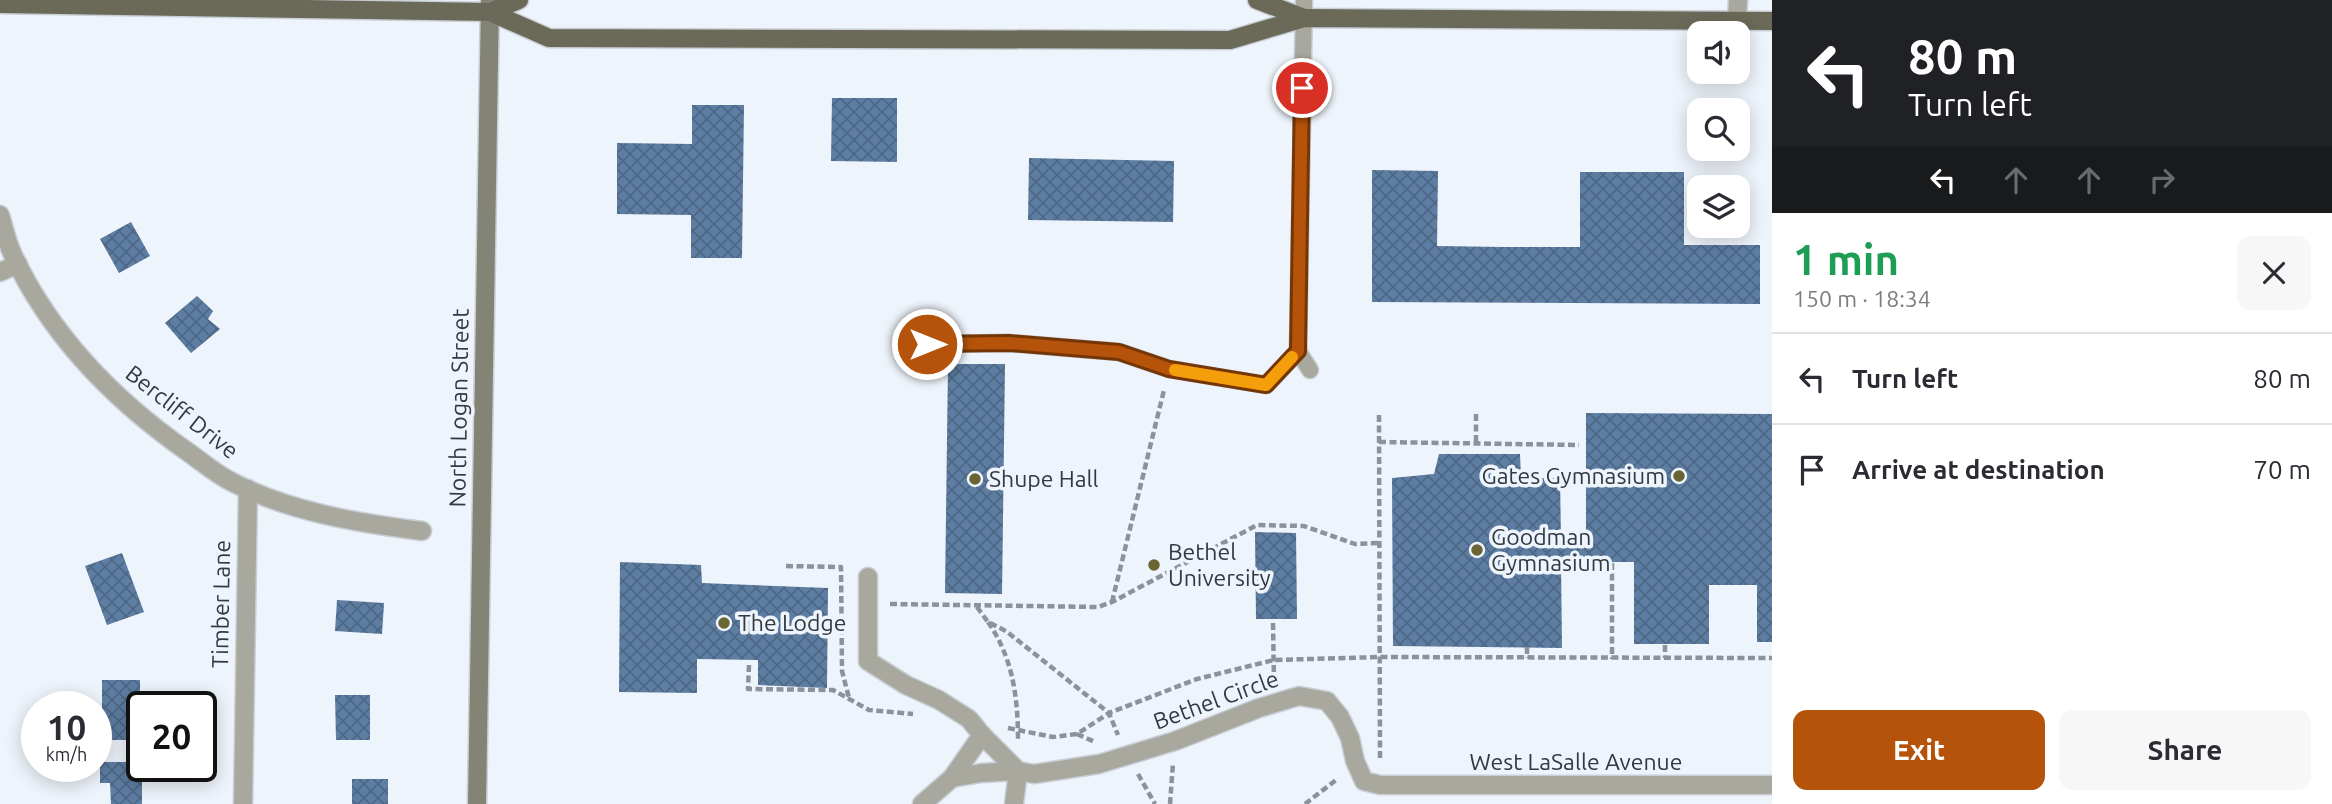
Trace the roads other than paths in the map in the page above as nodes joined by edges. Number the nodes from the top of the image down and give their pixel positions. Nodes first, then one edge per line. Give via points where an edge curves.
1 (519, 0) edge
2 (1257, 0) edge
3 (1738, 0) edge
4 (0, 4) edge
5 (490, 6) edge
6 (1304, 9) edge
7 (1737, 20) junction
8 (1772, 21) edge
9 (0, 215) edge
10 (18, 264) junction
11 (0, 272) edge
12 (927, 344) dead end
13 (1298, 351) junction
14 (1310, 370) dead end
15 (247, 489) junction
16 (422, 531) dead end
17 (868, 577) dead end
18 (982, 735) junction
19 (1018, 771) junction
20 (952, 778) junction
21 (1380, 785) joint
22 (1772, 785) edge
23 (243, 804) edge
24 (477, 804) edge
25 (922, 804) edge
26 (1014, 804) edge

1 - 5 main road
2 - 6 main road
3 - 7 street
4 - 5 main road
5 - 6 main road via 549,38 1230,40
5 - 24 street, North Logan Street
6 - 7 main road
6 - 13 lane
7 - 8 main road
9 - 10 street, Bercliff Drive
10 - 11 street
10 - 15 street, Bercliff Drive via 43,309 116,395 172,441
12 - 13 lane via 1009,343 1119,352 1169,369 1266,385
13 - 14 lane
15 - 16 street, Bercliff Drive via 288,505
15 - 23 street, Timber Lane
17 - 18 street via 868,660 969,719
18 - 19 street
18 - 20 street
19 - 20 street, Bethel Circle
19 - 21 street, Bethel Circle via 1034,774 1128,757 1299,696 1327,701 1350,738 1364,781
19 - 26 street
20 - 25 street
21 - 22 street, West LaSalle Avenue

